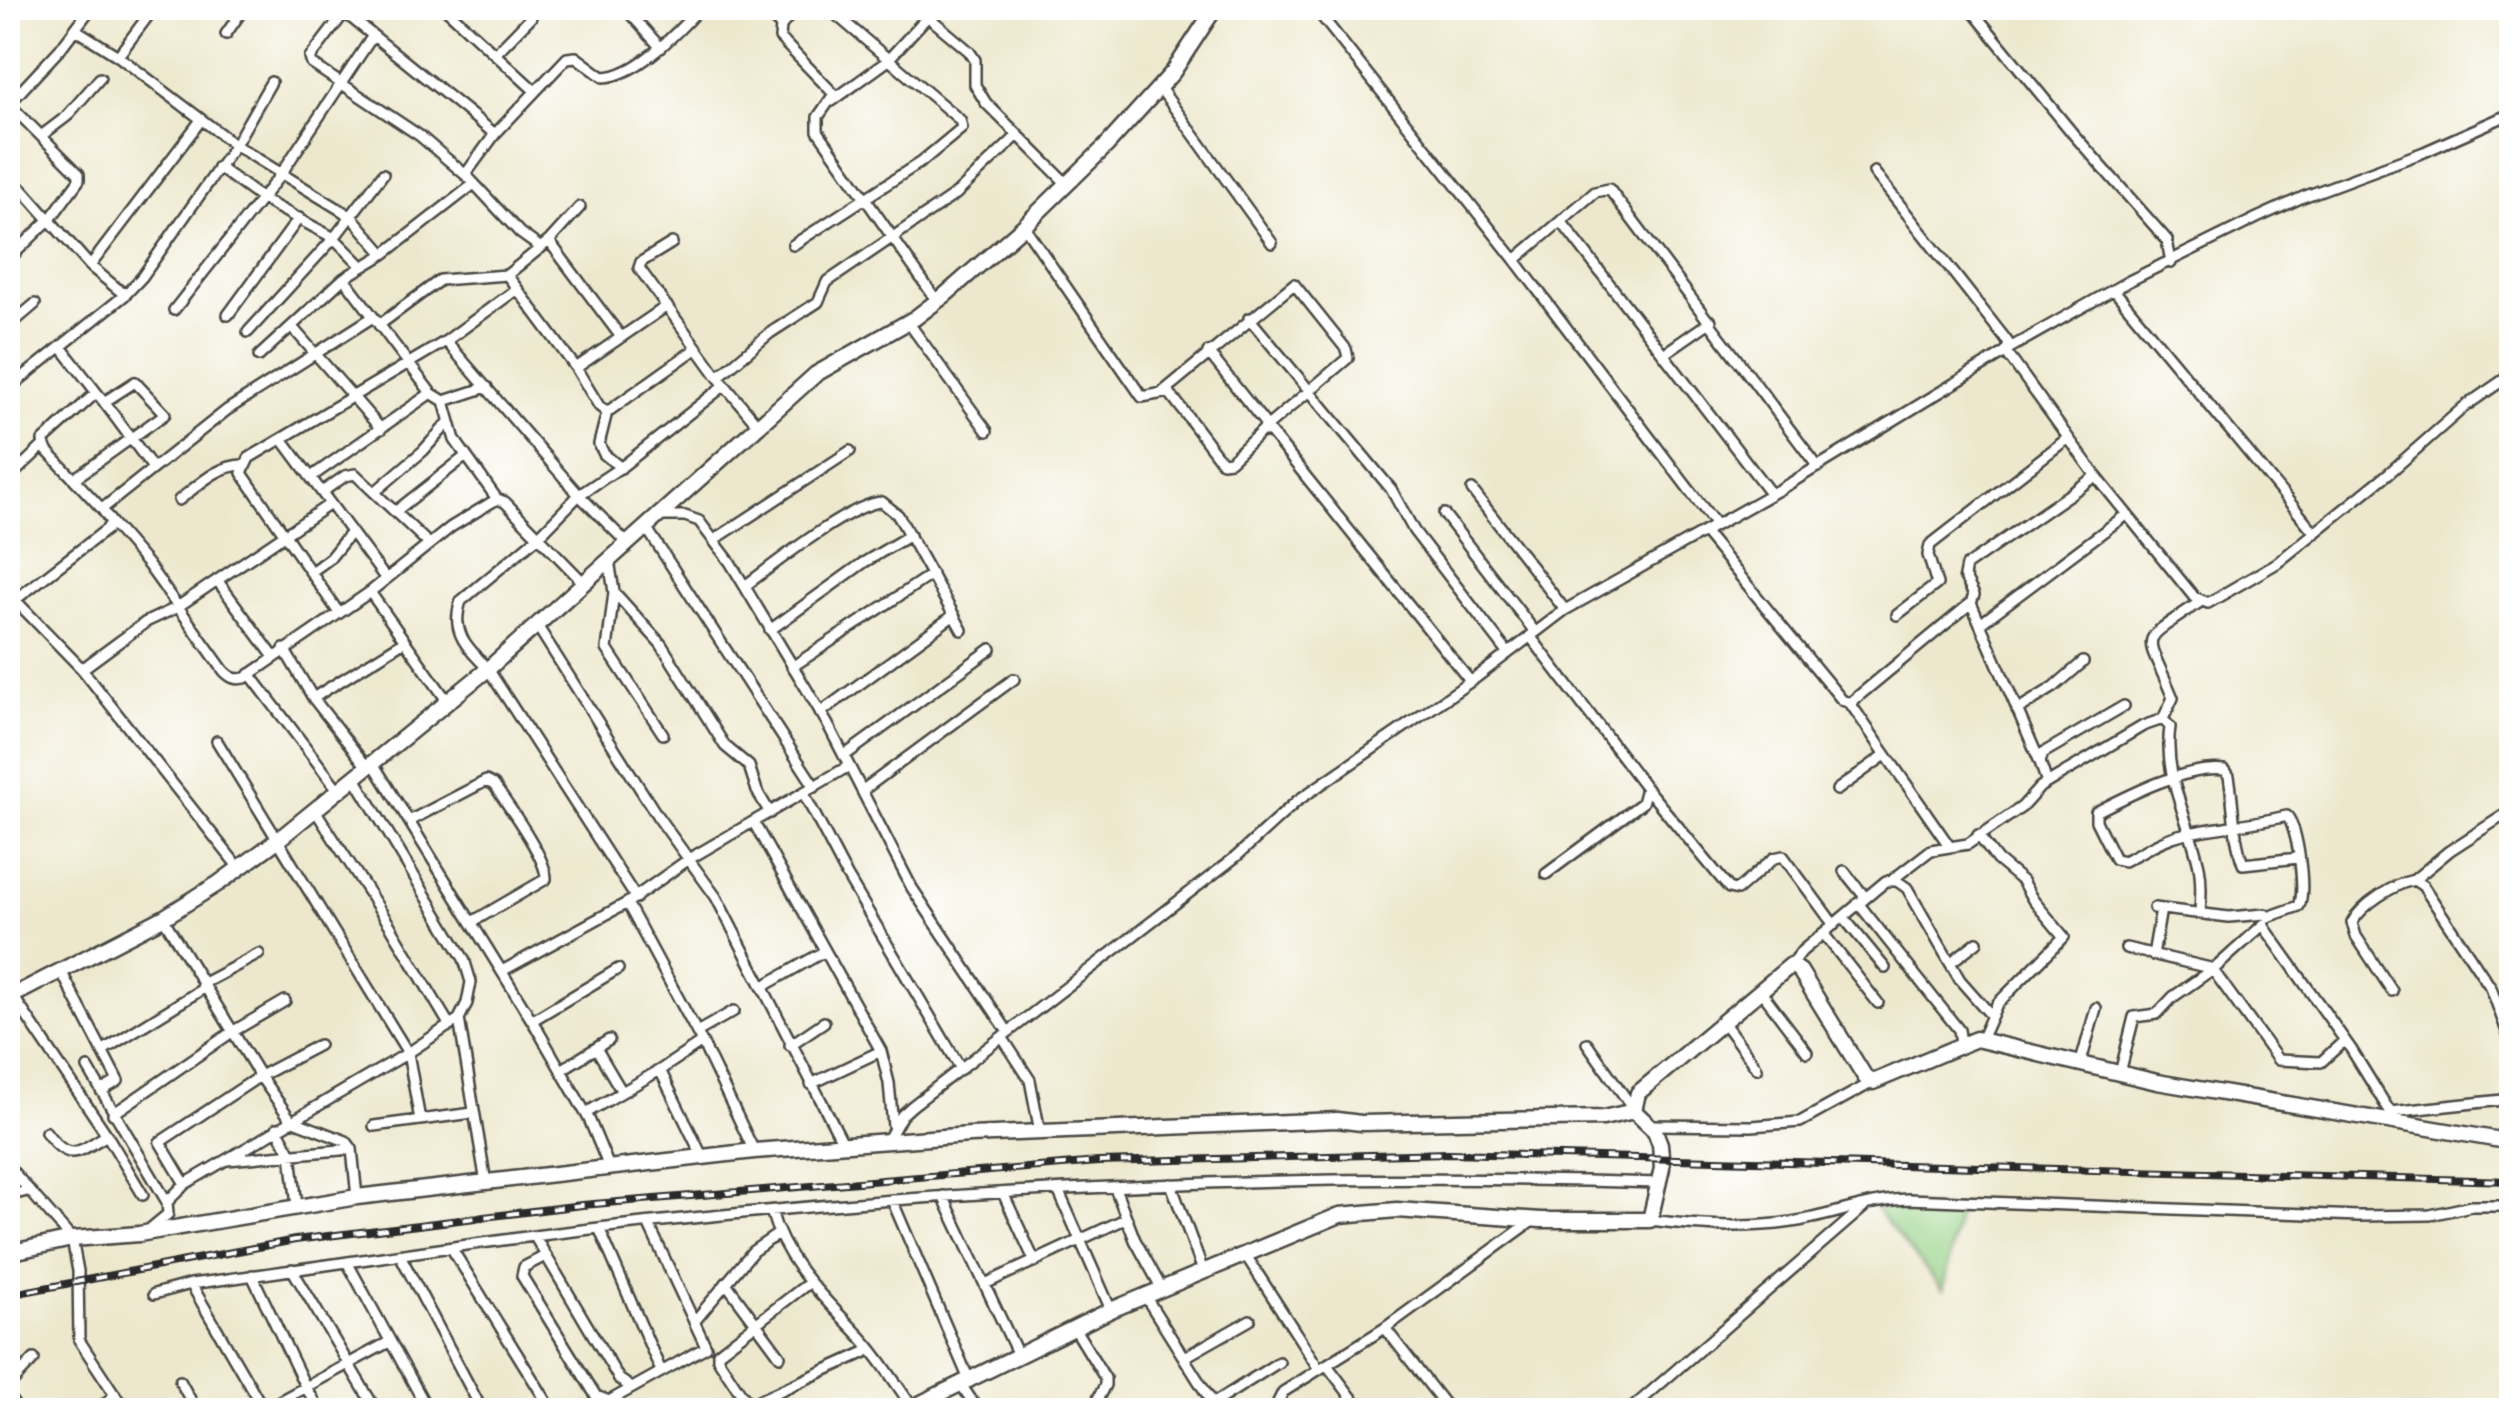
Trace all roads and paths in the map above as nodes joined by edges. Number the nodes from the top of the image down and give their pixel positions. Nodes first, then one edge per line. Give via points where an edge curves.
1 (18, 8) edge
2 (91, 8) edge
3 (154, 8) edge
4 (244, 8) edge
5 (444, 8) edge
6 (532, 8) edge
7 (625, 8) edge
8 (700, 8) edge
9 (762, 8) edge
10 (796, 8) edge
11 (828, 8) edge
12 (918, 8) edge
13 (1216, 8) edge
14 (1315, 8) edge
15 (1970, 8) edge
16 (342, 10) edge
17 (928, 16) junction
18 (8, 20) edge
19 (781, 26) junction
20 (75, 29) junction
21 (226, 34) dead end
22 (372, 37) junction
23 (661, 48) junction
24 (495, 54) junction
25 (118, 56) junction
26 (890, 58) junction
27 (100, 78) dead end
28 (271, 82) dead end
29 (340, 84) junction
30 (8, 86) edge
31 (1160, 88) junction
32 (534, 90) junction
33 (17, 95) junction
34 (830, 103) junction
35 (8, 104) edge
36 (2512, 113) edge
37 (201, 120) junction
38 (495, 134) junction
39 (41, 136) junction
40 (1017, 136) junction
41 (235, 145) junction
42 (218, 168) junction
43 (1874, 172) dead end
44 (281, 174) junction
45 (383, 174) dead end
46 (471, 181) junction
47 (8, 185) edge
48 (1068, 185) junction
49 (866, 199) junction
50 (262, 200) junction
51 (580, 207) dead end
52 (352, 216) junction
53 (50, 218) junction
54 (300, 218) junction
55 (1561, 221) junction
56 (1024, 226) junction
57 (334, 238) junction
58 (894, 238) junction
59 (672, 243) dead end
60 (546, 244) junction
61 (1272, 244) dead end
62 (794, 246) dead end
63 (384, 254) junction
64 (8, 260) edge
65 (1515, 260) junction
66 (2171, 263) junction
67 (361, 265) junction
68 (90, 266) junction
69 (507, 275) junction
70 (344, 278) junction
71 (517, 289) junction
72 (2114, 290) junction
73 (125, 294) junction
74 (938, 301) junction
75 (35, 304) dead end
76 (668, 306) junction
77 (174, 310) dead end
78 (228, 315) dead end
79 (1248, 318) junction
80 (376, 321) junction
81 (1711, 321) junction
82 (908, 322) junction
83 (8, 326) edge
84 (292, 327) junction
85 (248, 332) dead end
86 (621, 337) junction
87 (446, 341) junction
88 (61, 348) junction
89 (696, 348) junction
90 (2007, 350) junction
91 (1208, 352) junction
92 (1665, 353) junction
93 (259, 356) dead end
94 (314, 356) junction
95 (410, 364) junction
96 (576, 368) junction
97 (2512, 374) edge
98 (722, 381) junction
99 (488, 387) junction
100 (8, 390) edge
101 (1311, 390) junction
102 (1164, 391) junction
103 (96, 393) junction
104 (431, 393) junction
105 (352, 395) junction
106 (444, 401) junction
107 (104, 402) junction
108 (607, 412) junction
109 (449, 422) junction
110 (758, 425) junction
111 (380, 428) junction
112 (1265, 428) junction
113 (986, 431) dead end
114 (2068, 438) junction
115 (132, 440) junction
116 (283, 440) junction
117 (43, 446) junction
118 (850, 451) dead end
119 (466, 456) junction
120 (244, 465) junction
121 (1818, 467) junction
122 (153, 468) junction
123 (621, 468) junction
124 (2096, 476) junction
125 (311, 477) junction
126 (8, 479) edge
127 (74, 479) junction
128 (1472, 490) dead end
129 (322, 492) junction
130 (376, 492) junction
131 (1771, 494) junction
132 (580, 495) junction
133 (180, 500) dead end
134 (497, 500) junction
135 (330, 504) junction
136 (102, 509) junction
137 (396, 511) junction
138 (1444, 514) dead end
139 (2127, 514) junction
140 (660, 516) junction
141 (111, 522) junction
142 (1716, 524) junction
143 (646, 528) junction
144 (351, 532) junction
145 (1704, 532) junction
146 (2315, 533) junction
147 (286, 534) junction
148 (910, 535) junction
149 (539, 536) junction
150 (714, 540) junction
151 (428, 543) junction
152 (628, 544) junction
153 (610, 560) junction
154 (311, 572) junction
155 (932, 574) junction
156 (386, 579) junction
157 (217, 580) junction
158 (583, 582) junction
159 (745, 586) junction
160 (8, 590) edge
161 (370, 592) junction
162 (614, 592) junction
163 (15, 600) junction
164 (1971, 602) junction
165 (2200, 602) junction
166 (176, 608) junction
167 (1565, 610) junction
168 (339, 613) junction
169 (954, 615) junction
170 (1898, 615) dead end
171 (536, 624) junction
172 (1980, 624) junction
173 (770, 630) junction
174 (962, 630) dead end
175 (1533, 634) junction
176 (403, 642) junction
177 (284, 649) junction
178 (991, 649) dead end
179 (1508, 653) junction
180 (274, 657) junction
181 (2083, 662) dead end
182 (792, 667) junction
183 (82, 669) junction
184 (488, 670) junction
185 (250, 674) junction
186 (1014, 679) dead end
187 (1470, 681) junction
188 (314, 698) junction
189 (448, 702) junction
190 (1850, 703) junction
191 (2124, 706) dead end
192 (2017, 710) junction
193 (820, 712) junction
194 (2163, 719) junction
195 (664, 734) dead end
196 (217, 742) dead end
197 (1884, 755) junction
198 (847, 761) junction
199 (2040, 762) junction
200 (370, 765) junction
201 (354, 778) junction
202 (2172, 778) junction
203 (2047, 783) junction
204 (815, 787) junction
205 (1646, 788) junction
206 (863, 790) junction
207 (1837, 790) dead end
208 (338, 791) junction
209 (804, 794) junction
210 (314, 810) junction
211 (2512, 810) edge
212 (770, 813) junction
213 (410, 821) junction
214 (754, 823) junction
215 (2236, 828) junction
216 (2188, 834) junction
217 (1978, 835) junction
218 (279, 840) junction
219 (1950, 847) junction
220 (2298, 858) junction
221 (689, 859) junction
222 (239, 868) junction
223 (1844, 871) dead end
224 (1546, 874) dead end
225 (1892, 880) junction
226 (2414, 880) junction
227 (1862, 900) junction
228 (631, 901) junction
229 (2200, 913) junction
230 (1843, 917) junction
231 (162, 918) junction
232 (2266, 921) junction
233 (472, 922) junction
234 (1834, 925) junction
235 (1824, 933) junction
236 (1978, 942) dead end
237 (2126, 948) dead end
238 (825, 950) junction
239 (259, 954) dead end
240 (2153, 955) junction
241 (1950, 963) junction
242 (1791, 966) junction
243 (1885, 968) dead end
244 (618, 969) dead end
245 (2213, 970) junction
246 (502, 971) junction
247 (61, 972) junction
248 (203, 986) junction
249 (762, 987) junction
250 (1760, 990) junction
251 (2392, 991) dead end
252 (10, 997) edge
253 (284, 1001) dead end
254 (1878, 1003) dead end
255 (2096, 1008) dead end
256 (734, 1011) dead end
257 (1990, 1014) junction
258 (460, 1019) junction
259 (532, 1020) junction
260 (824, 1022) dead end
261 (1723, 1022) junction
262 (450, 1026) junction
263 (2509, 1028) edge
264 (232, 1032) junction
265 (1005, 1035) junction
266 (700, 1037) junction
267 (609, 1040) dead end
268 (1981, 1040) junction
269 (2344, 1040) junction
270 (1587, 1042) dead end
271 (1962, 1042) junction
272 (319, 1045) dead end
273 (790, 1045) junction
274 (2512, 1045) edge
275 (596, 1048) junction
276 (102, 1051) junction
277 (881, 1051) junction
278 (1807, 1052) dead end
279 (408, 1053) junction
280 (2081, 1062) junction
281 (88, 1068) dead end
282 (1757, 1068) dead end
283 (561, 1070) junction
284 (660, 1070) junction
285 (961, 1070) junction
286 (2120, 1073) junction
287 (260, 1076) junction
288 (1873, 1082) junction
289 (811, 1084) junction
290 (102, 1091) junction
291 (622, 1092) junction
292 (2512, 1100) edge
293 (1634, 1111) junction
294 (473, 1112) junction
295 (586, 1112) junction
296 (113, 1114) junction
297 (2394, 1116) junction
298 (291, 1120) junction
299 (420, 1120) junction
300 (1650, 1125) junction
301 (374, 1126) dead end
302 (278, 1128) junction
303 (46, 1132) dead end
304 (1040, 1132) junction
305 (890, 1134) junction
306 (107, 1135) junction
307 (2512, 1142) edge
308 (844, 1144) junction
309 (352, 1149) junction
310 (754, 1151) junction
311 (291, 1154) junction
312 (703, 1158) junction
313 (224, 1161) junction
314 (8, 1166) edge
315 (608, 1167) junction
316 (486, 1183) junction
317 (1659, 1183) junction
318 (185, 1184) junction
319 (1170, 1184) junction
320 (1115, 1188) junction
321 (27, 1191) junction
322 (1058, 1192) junction
323 (1002, 1193) junction
324 (143, 1195) dead end
325 (8, 1196) edge
326 (944, 1196) junction
327 (358, 1197) junction
328 (892, 1200) junction
329 (167, 1202) junction
330 (1870, 1202) junction
331 (297, 1206) junction
332 (2512, 1206) edge
333 (772, 1211) junction
334 (1126, 1218) junction
335 (1535, 1220) junction
336 (1650, 1220) junction
337 (648, 1222) junction
338 (599, 1228) junction
339 (140, 1234) junction
340 (778, 1234) junction
341 (535, 1237) junction
342 (72, 1239) junction
343 (1080, 1242) junction
344 (452, 1249) junction
345 (8, 1252) edge
346 (1245, 1254) junction
347 (400, 1255) junction
348 (545, 1256) junction
349 (347, 1262) junction
350 (1035, 1262) junction
351 (292, 1269) junction
352 (1203, 1271) junction
353 (252, 1276) junction
354 (726, 1282) junction
355 (810, 1282) junction
356 (191, 1284) junction
357 (985, 1284) junction
358 (1162, 1289) junction
359 (154, 1294) dead end
360 (1146, 1296) junction
361 (1111, 1310) junction
362 (1250, 1320) dead end
363 (694, 1322) junction
364 (756, 1322) junction
365 (1385, 1328) junction
366 (1075, 1330) junction
367 (389, 1342) junction
368 (870, 1350) junction
369 (780, 1356) dead end
370 (1185, 1357) junction
371 (1019, 1358) junction
372 (34, 1360) dead end
373 (1279, 1362) dead end
374 (349, 1363) junction
375 (1323, 1367) junction
376 (661, 1371) junction
377 (180, 1381) dead end
378 (966, 1384) junction
379 (305, 1386) junction
380 (630, 1386) junction
381 (8, 1391) edge
382 (115, 1394) junction
383 (1214, 1404) junction
384 (910, 1409) edge
385 (17, 1410) edge
386 (100, 1410) edge
387 (125, 1410) edge
388 (196, 1410) edge
389 (264, 1410) edge
390 (320, 1410) edge
391 (376, 1410) edge
392 (428, 1410) edge
393 (482, 1410) edge
394 (540, 1410) edge
395 (978, 1410) edge
396 (1092, 1410) edge
397 (1203, 1410) edge
398 (1282, 1410) edge
399 (1361, 1410) edge
400 (1448, 1410) edge
401 (1630, 1410) edge

1 - 18 street
2 - 20 street
3 - 25 street
4 - 21 street
5 - 24 street
6 - 24 street
7 - 23 street
8 - 23 street
9 - 19 street
10 - 19 street
11 - 26 street
12 - 17 street
13 - 31 street
14 - 65 street
15 - 66 street via 2167,240
16 - 22 street
16 - 29 street via 310,58
17 - 26 street
17 - 40 street via 972,55 974,85
19 - 34 street via 783,43 832,92
20 - 25 street
20 - 33 street
22 - 29 street
22 - 38 street
23 - 32 street via 610,77 596,75 572,56
24 - 32 street
25 - 37 street
26 - 34 street
26 - 49 street via 962,128
27 - 39 street
28 - 41 street
29 - 44 street
29 - 46 street via 420,136
30 - 33 street
31 - 48 street
31 - 61 street
32 - 38 street
33 - 35 street
34 - 49 street via 818,117 818,131
35 - 39 street
36 - 66 street via 2303,197
37 - 41 street
37 - 68 street
38 - 46 street via 468,171
39 - 53 street via 79,174 76,188
40 - 48 street
40 - 58 street via 965,186
41 - 42 street
41 - 44 street
42 - 50 street
42 - 73 street
43 - 90 street via 2004,337
44 - 50 street
44 - 52 street
45 - 52 street
46 - 60 street via 520,232
46 - 63 street
47 - 53 street via 17,185
48 - 56 street
49 - 58 street
49 - 62 street
50 - 54 street
50 - 77 street
51 - 60 street
52 - 57 street
52 - 63 street
53 - 64 street
53 - 68 street
54 - 57 street
54 - 78 street
55 - 65 street
55 - 81 street via 1595,192 1609,189
55 - 92 street
56 - 74 street
56 - 102 street via 1142,397
57 - 67 street
57 - 85 street
58 - 74 street
58 - 98 street via 827,282 818,302 789,318
59 - 76 street via 639,264
60 - 69 street
60 - 86 street
63 - 67 street
65 - 142 street
66 - 72 street
67 - 70 street
68 - 73 street
69 - 71 street
69 - 80 street via 440,280
70 - 80 street
70 - 84 street
71 - 87 street
71 - 96 street
72 - 90 street
72 - 146 street
73 - 88 street
74 - 82 street
75 - 83 street
76 - 86 street
76 - 89 street
79 - 91 street
79 - 101 street
79 - 101 street via 1298,286 1348,353
80 - 94 street
80 - 95 street
81 - 92 street
81 - 121 street
82 - 110 street via 836,361
82 - 113 street
84 - 93 street
84 - 94 street
86 - 96 street
87 - 95 street
87 - 99 street
88 - 100 street
88 - 103 street
89 - 98 street
89 - 108 street
90 - 114 street
90 - 121 street
91 - 102 street
91 - 112 street
92 - 131 street
94 - 105 street
94 - 122 street via 227,410
95 - 104 street
95 - 105 street
96 - 108 street
97 - 146 street
98 - 110 street
98 - 123 street
99 - 106 street
99 - 132 street
101 - 112 street
101 - 179 street
102 - 112 street via 1222,462
103 - 107 street
103 - 117 street
104 - 106 street
104 - 111 street
105 - 111 street
105 - 116 street
106 - 109 street
107 - 115 street
107 - 115 street via 135,382 165,414
108 - 123 street via 599,444
109 - 119 street
109 - 130 street
110 - 140 street
111 - 125 street
112 - 187 street
114 - 124 street
114 - 170 street via 1930,545 1937,584
115 - 122 street
115 - 127 street
116 - 120 street
116 - 125 street
117 - 126 street
117 - 127 street
118 - 150 street
119 - 134 street
119 - 137 street
120 - 133 street via 215,472
120 - 147 street via 242,472
121 - 131 street
122 - 136 street
123 - 132 street
124 - 139 street
124 - 164 street via 1966,566
125 - 129 street
127 - 136 street
128 - 167 street
129 - 130 street via 355,474
129 - 135 street
130 - 137 street
131 - 142 street
132 - 149 street
132 - 152 street
134 - 149 street
134 - 151 street
135 - 144 street
135 - 147 street
136 - 141 street
137 - 151 street
138 - 175 street
139 - 165 street
139 - 172 street
140 - 143 street
140 - 150 street via 692,518
141 - 163 street
141 - 166 street
142 - 145 street
143 - 152 street
143 - 204 street
144 - 154 street
144 - 156 street
145 - 167 street
145 - 190 street
146 - 165 street via 2261,574
147 - 154 street
147 - 157 street
148 - 155 street
148 - 159 street via 888,504 867,504
148 - 173 street
149 - 158 street
149 - 184 street via 461,601 457,632
150 - 159 street
151 - 156 street
152 - 153 street
153 - 158 street
153 - 162 street
154 - 168 street
155 - 169 street
155 - 182 street
156 - 161 street
157 - 166 street
157 - 180 street
158 - 171 street
159 - 173 street
160 - 163 street
161 - 168 street
161 - 176 street
162 - 195 street via 607,649
162 - 212 street via 652,632 720,738 750,766
163 - 183 street
164 - 172 street
164 - 190 street
165 - 194 street via 2150,640 2173,698
166 - 183 street
166 - 185 street via 230,678
167 - 175 street
168 - 177 street
169 - 174 street
169 - 193 street
171 - 184 street
171 - 221 street
172 - 192 street
173 - 182 street
175 - 179 street
175 - 205 street
176 - 188 street
176 - 189 street
177 - 180 street
177 - 188 street
178 - 198 street
179 - 187 street
180 - 185 street
181 - 192 street
182 - 193 street
183 - 222 street
184 - 189 street
184 - 228 street
185 - 208 street
186 - 206 street
187 - 265 street via 1296,801 1238,856
188 - 200 street
189 - 200 street
190 - 197 street
191 - 199 street
192 - 199 street
193 - 198 street
194 - 202 street via 2170,727
194 - 203 street
196 - 218 street
197 - 207 street
197 - 219 street
198 - 204 street
198 - 206 street
199 - 203 street
200 - 201 street
200 - 213 street
201 - 208 street
201 - 258 street via 464,958 471,982
202 - 215 street via 2225,770
202 - 216 street
202 - 216 street via 2099,810 2095,818 2121,862
203 - 217 street
204 - 209 street
205 - 224 street via 1642,803
205 - 234 street via 1729,888 1741,888 1783,856
206 - 265 street via 912,888
208 - 210 street
209 - 212 street
209 - 285 street
210 - 218 street
210 - 262 street
211 - 226 street
212 - 214 street
213 - 233 street
213 - 233 street via 486,781 536,852 546,878
214 - 221 street
214 - 238 street
215 - 216 street
215 - 220 street via 2243,864
215 - 220 street via 2289,817
216 - 229 street via 2198,866
217 - 219 street
217 - 257 street via 2064,937
218 - 222 street
218 - 279 street
219 - 225 street via 1931,850
220 - 232 street via 2302,902
221 - 228 street
221 - 249 street
222 - 231 street
223 - 227 street
225 - 227 street
225 - 241 street via 1907,888
226 - 251 street via 2359,912 2352,923
226 - 263 street via 2491,988
227 - 230 street
227 - 271 street
228 - 246 street
228 - 266 street
229 - 232 street via 2265,914
229 - 240 street via 2158,908
230 - 234 street
230 - 243 street
231 - 247 street
231 - 248 street
232 - 245 street
232 - 269 street
233 - 246 street
234 - 235 street
235 - 242 street
235 - 254 street
236 - 241 street
237 - 240 street
238 - 249 street
238 - 277 street
239 - 248 street
240 - 245 street
241 - 257 street
242 - 250 street
242 - 288 street
244 - 259 street
245 - 269 street via 2278,1060 2321,1062
245 - 286 street via 2157,1014 2134,1017
246 - 259 street
247 - 252 street
247 - 276 street
248 - 264 street
248 - 276 street
249 - 273 street
250 - 261 street
250 - 278 street
252 - 306 street
253 - 264 street
255 - 280 street
256 - 266 street
257 - 268 street
258 - 262 street
258 - 294 street
259 - 283 street
260 - 273 street
261 - 282 street
261 - 293 street via 1642,1087
262 - 279 street
263 - 274 street
264 - 287 street
264 - 296 street
265 - 285 street
265 - 304 street via 1030,1080
266 - 284 street
266 - 310 street
267 - 275 street
268 - 271 street
268 - 280 street
269 - 297 street
270 - 293 street
271 - 288 street
272 - 287 street
273 - 289 street
275 - 283 street
275 - 291 street
276 - 290 street via 118,1081
277 - 289 street
277 - 305 street via 890,1083
279 - 298 street
279 - 299 street
280 - 286 street
281 - 290 street
283 - 295 street
284 - 291 street
284 - 312 street
285 - 305 street via 912,1106
286 - 297 street
287 - 298 street
287 - 318 street via 160,1142
288 - 300 street via 1800,1122
289 - 308 street
290 - 296 street
291 - 295 street
292 - 297 street
293 - 300 street
293 - 304 street via 1511,1122 1337,1120
294 - 299 street
294 - 316 street
295 - 315 street
296 - 329 street
297 - 307 street
298 - 302 street
298 - 309 street
299 - 301 street
300 - 317 street via 1660,1144
302 - 311 street
302 - 313 street
303 - 306 street via 69,1153
304 - 305 street
305 - 308 street
306 - 324 street
308 - 310 street
309 - 311 street
309 - 327 street
310 - 312 street
311 - 313 street
311 - 331 street
312 - 315 street
313 - 318 street
314 - 321 street
315 - 316 street
316 - 327 street
317 - 319 street via 1457,1178
317 - 336 street
318 - 329 street
319 - 320 street
319 - 352 street
320 - 322 street
320 - 334 street
321 - 325 street
321 - 342 street
322 - 323 street
322 - 343 street
323 - 326 street
323 - 350 street
326 - 328 street
326 - 357 street
327 - 331 street
328 - 333 street
328 - 378 street
329 - 339 street via 168,1214
330 - 332 street via 2360,1216
330 - 336 street via 1770,1224
330 - 401 street
331 - 339 street
333 - 337 street
333 - 340 street
334 - 343 street
334 - 358 street
335 - 336 street
335 - 346 street via 1356,1212
335 - 365 street
337 - 338 street
337 - 363 street
338 - 341 street
338 - 376 street
339 - 342 street
340 - 354 street
340 - 355 street
341 - 344 street
341 - 348 street
342 - 345 street
342 - 382 street via 79,1340
343 - 350 street
343 - 361 street
344 - 347 street
344 - 394 street via 545,1399
346 - 352 street
346 - 375 street
347 - 349 street
347 - 393 street
348 - 380 street via 619,1379
348 - 380 street via 524,1267 522,1276 596,1396 609,1400
349 - 351 street
349 - 367 street
350 - 357 street
351 - 353 street
351 - 374 street
352 - 358 street
353 - 356 street
353 - 379 street
354 - 363 street
354 - 364 street
355 - 364 street
355 - 368 street
356 - 359 street
356 - 389 street
357 - 371 street
358 - 360 street
360 - 361 street
360 - 370 street
361 - 366 street
362 - 370 street
363 - 376 street via 705,1349
364 - 368 street via 718,1353 752,1403
364 - 369 street
365 - 375 street
365 - 400 street
366 - 371 street
366 - 396 street via 1105,1378
367 - 374 street
367 - 392 street
368 - 384 street
370 - 383 street
371 - 378 street
372 - 381 street
373 - 383 street
374 - 379 street
374 - 391 street
375 - 398 street via 1280,1395
375 - 399 street
376 - 380 street
377 - 388 street
378 - 384 street
378 - 395 street
379 - 389 street
379 - 390 street
381 - 385 street
382 - 386 street
382 - 387 street
383 - 397 street

